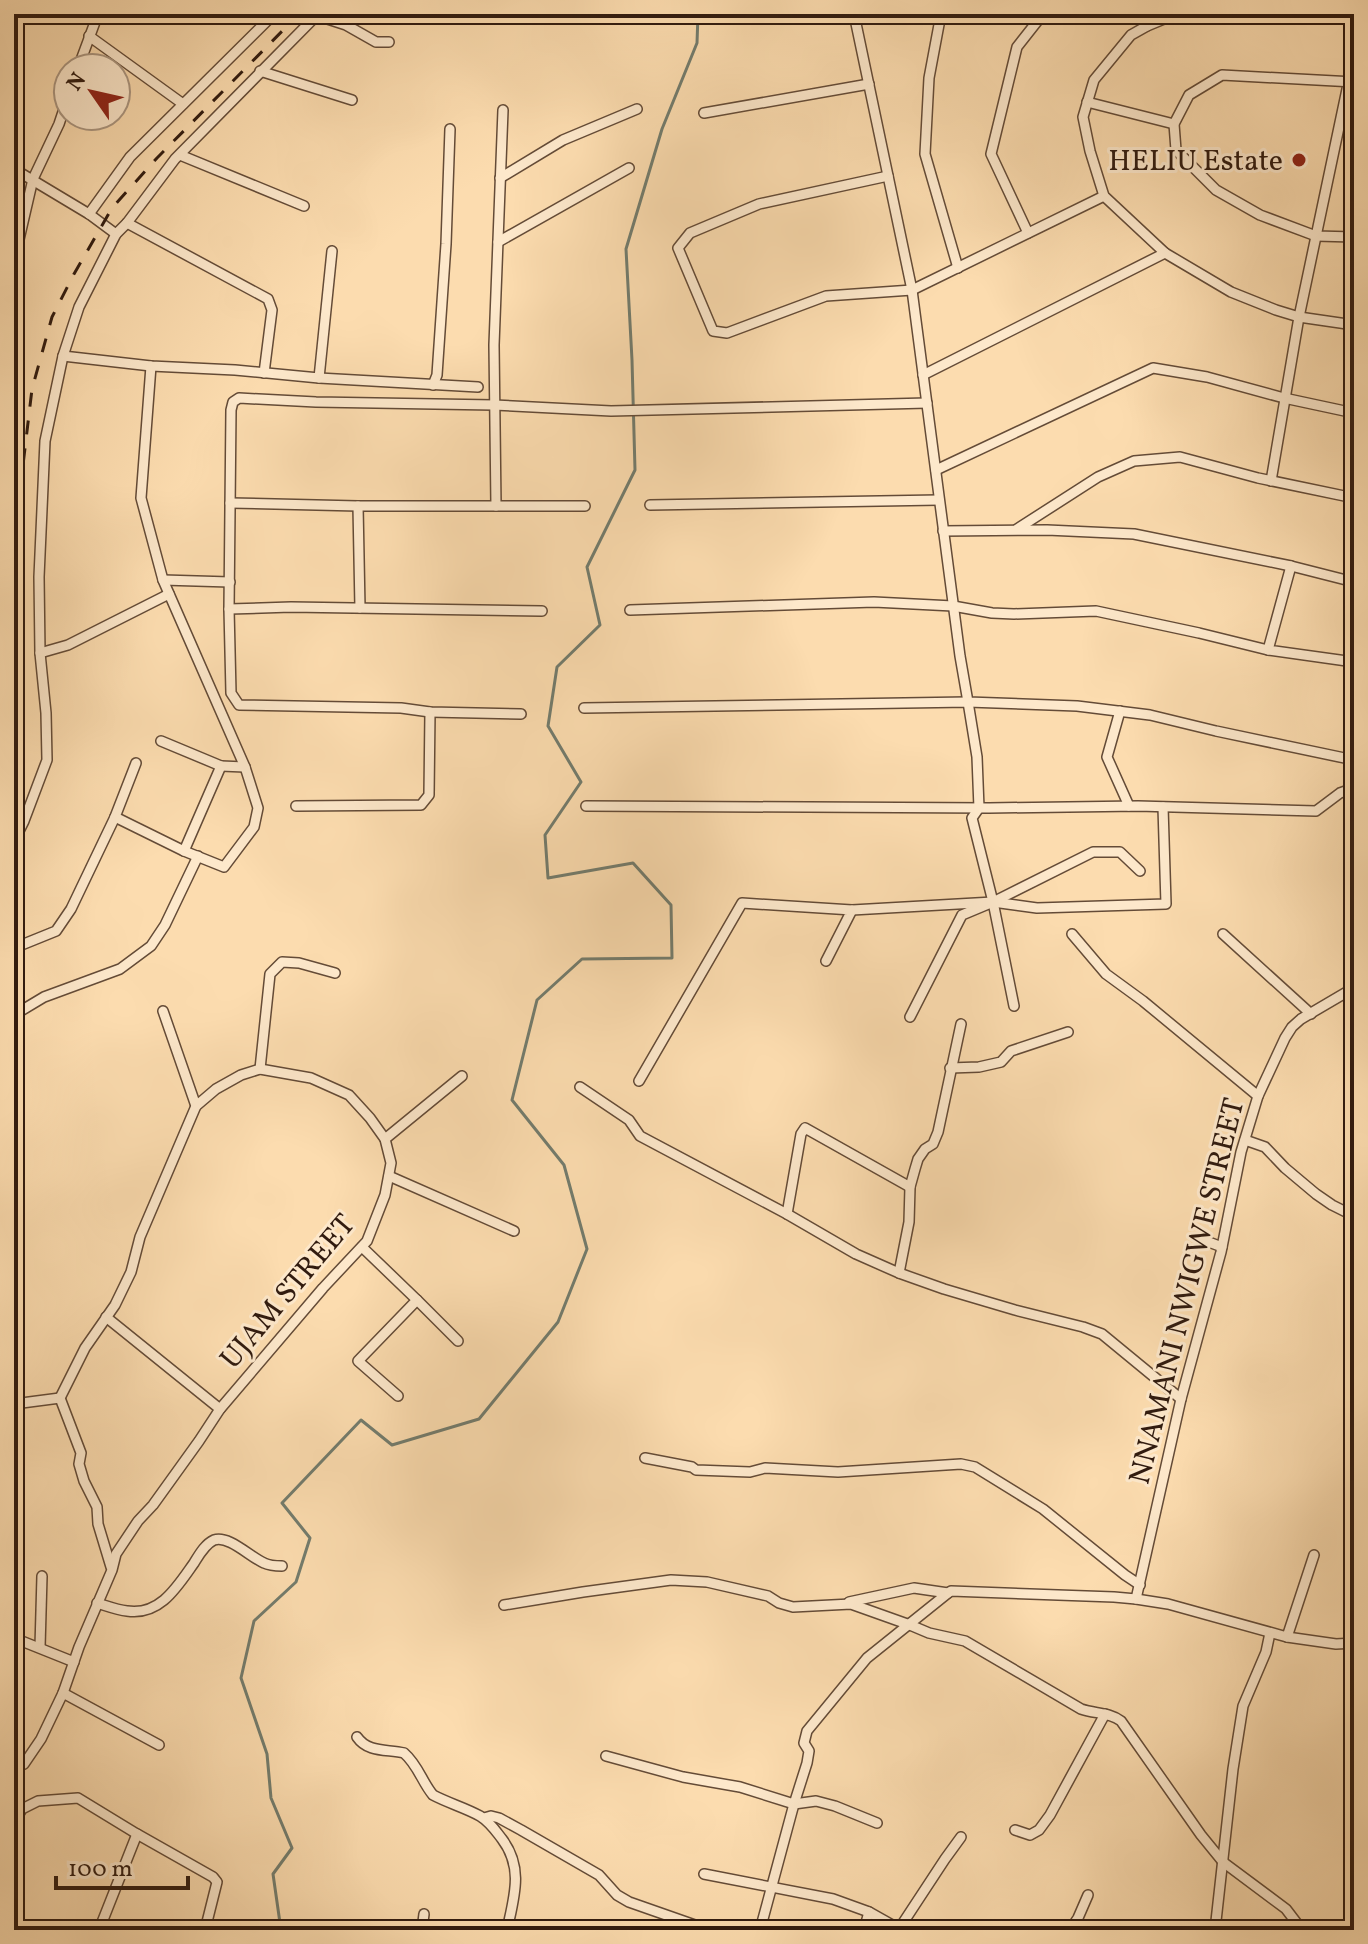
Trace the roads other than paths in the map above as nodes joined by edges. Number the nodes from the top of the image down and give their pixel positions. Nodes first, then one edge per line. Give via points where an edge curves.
1 (98, 14) edge
2 (274, 14) edge
3 (854, 14) edge
4 (941, 14) edge
5 (1043, 14) edge
6 (1137, 14) edge
7 (1176, 14) edge
8 (315, 15) edge
9 (1147, 26) junction
10 (89, 36) junction
11 (389, 42) dead end
12 (84, 52) edge
13 (1354, 56) edge
14 (260, 71) junction
15 (1351, 81) edge
16 (869, 84) junction
17 (352, 100) dead end
18 (1087, 102) junction
19 (183, 104) junction
20 (637, 109) dead end
21 (503, 110) dead end
22 (704, 113) dead end
23 (1174, 124) junction
24 (450, 129) dead end
25 (55, 132) edge
26 (180, 155) junction
27 (629, 168) dead end
28 (14, 169) edge
29 (888, 176) junction
30 (500, 178) junction
31 (33, 179) junction
32 (1104, 196) junction
33 (304, 206) dead end
34 (89, 214) junction
35 (127, 223) junction
36 (1028, 233) junction
37 (116, 234) junction
38 (1316, 236) junction
39 (1354, 237) edge
40 (498, 242) junction
41 (332, 251) dead end
42 (1165, 253) junction
43 (14, 261) edge
44 (958, 268) junction
45 (912, 290) junction
46 (1299, 317) junction
47 (1354, 325) edge
48 (63, 356) junction
49 (151, 366) junction
50 (264, 373) junction
51 (923, 375) junction
52 (319, 378) junction
53 (433, 385) junction
54 (478, 387) dead end
55 (1284, 398) junction
56 (927, 403) junction
57 (494, 405) junction
58 (1354, 413) edge
59 (936, 470) junction
60 (1271, 481) junction
61 (1354, 498) edge
62 (939, 500) junction
63 (230, 503) junction
64 (650, 505) dead end
65 (358, 506) junction
66 (496, 506) junction
67 (585, 506) dead end
68 (1015, 530) junction
69 (943, 531) junction
70 (1291, 566) junction
71 (163, 580) junction
72 (230, 582) junction
73 (1354, 582) edge
74 (169, 594) junction
75 (953, 606) junction
76 (360, 608) junction
77 (229, 609) junction
78 (630, 610) dead end
79 (542, 611) dead end
80 (1268, 650) junction
81 (40, 653) junction
82 (1354, 662) edge
83 (968, 702) junction
84 (584, 708) dead end
85 (1120, 711) junction
86 (430, 712) junction
87 (521, 714) dead end
88 (161, 741) dead end
89 (1354, 760) edge
90 (136, 763) dead end
91 (221, 766) junction
92 (245, 767) junction
93 (1354, 788) edge
94 (296, 806) dead end
95 (586, 806) dead end
96 (1129, 806) junction
97 (1163, 807) junction
98 (979, 808) junction
99 (115, 817) junction
100 (14, 841) edge
101 (184, 851) junction
102 (198, 856) junction
103 (1140, 871) dead end
104 (993, 902) junction
105 (852, 910) junction
106 (1072, 934) dead end
107 (1223, 934) dead end
108 (14, 948) edge
109 (826, 961) dead end
110 (335, 973) dead end
111 (1354, 985) edge
112 (1014, 1006) dead end
113 (163, 1011) dead end
114 (1311, 1014) junction
115 (14, 1015) edge
116 (910, 1017) dead end
117 (961, 1024) dead end
118 (1068, 1032) dead end
119 (950, 1068) junction
120 (260, 1069) junction
121 (462, 1076) dead end
122 (639, 1081) dead end
123 (580, 1087) dead end
124 (1258, 1096) junction
125 (196, 1106) junction
126 (385, 1139) junction
127 (1245, 1140) junction
128 (389, 1176) junction
129 (910, 1187) junction
130 (787, 1214) junction
131 (1354, 1216) edge
132 (514, 1231) dead end
133 (1198, 1238) dead end
134 (362, 1247) junction
135 (1222, 1247) junction
136 (899, 1273) junction
137 (417, 1300) junction
138 (106, 1317) junction
139 (458, 1341) dead end
140 (398, 1396) dead end
141 (60, 1398) junction
142 (1181, 1399) junction
143 (14, 1404) edge
144 (220, 1409) junction
145 (645, 1458) dead end
146 (1314, 1555) dead end
147 (282, 1566) dead end
148 (112, 1570) junction
149 (42, 1576) dead end
150 (1140, 1585) junction
151 (948, 1593) junction
152 (1136, 1599) junction
153 (97, 1603) junction
154 (504, 1605) dead end
155 (833, 1605) junction
156 (910, 1625) junction
157 (1270, 1633) junction
158 (1287, 1637) junction
159 (14, 1638) edge
160 (1354, 1643) edge
161 (40, 1647) junction
162 (74, 1662) junction
163 (63, 1693) junction
164 (1105, 1714) junction
165 (357, 1737) dead end
166 (159, 1745) dead end
167 (606, 1756) dead end
168 (14, 1766) edge
169 (794, 1804) junction
170 (483, 1818) junction
171 (14, 1822) edge
172 (877, 1823) dead end
173 (1015, 1830) dead end
174 (137, 1834) junction
175 (961, 1837) dead end
176 (1223, 1862) junction
177 (704, 1874) dead end
178 (772, 1888) junction
179 (1088, 1895) dead end
180 (869, 1912) junction
181 (424, 1914) dead end
182 (705, 1929) edge
183 (99, 1930) edge
184 (205, 1930) edge
185 (422, 1930) edge
186 (507, 1930) edge
187 (760, 1930) edge
188 (864, 1930) edge
189 (900, 1930) edge
190 (1070, 1930) edge
191 (1215, 1930) edge
192 (1302, 1930) edge

1 - 10 street
2 - 19 street
3 - 16 street
4 - 44 street via 929,78 925,154
5 - 36 street via 1017,47 991,154
6 - 9 street
7 - 9 street
8 - 11 street via 376,42
8 - 14 street
9 - 18 street via 1131,35 1094,80
10 - 12 street
10 - 19 street
13 - 15 street
14 - 17 street
14 - 26 street
15 - 23 street via 1222,75 1189,95
15 - 38 street
16 - 22 street
16 - 29 street
18 - 23 street
18 - 32 street via 1083,117
19 - 34 street via 130,157
20 - 30 street via 563,140
21 - 30 street
23 - 38 street via 1176,150 1216,190 1260,215
24 - 53 street
25 - 31 street
26 - 33 street
26 - 35 street
27 - 40 street
28 - 31 street
29 - 45 street
29 - 45 street via 759,204 690,233 678,248 713,331 727,333 826,296
30 - 40 street
31 - 34 street
31 - 43 street
32 - 36 street
32 - 42 street
34 - 37 street
35 - 37 street
35 - 50 street via 268,299 272,310
36 - 44 street
37 - 48 street via 79,307
38 - 39 street
38 - 46 street
40 - 57 street
41 - 52 street
42 - 46 street via 1231,292
42 - 51 street
44 - 45 street
45 - 51 street
46 - 47 street
46 - 55 street
48 - 49 street
48 - 81 street via 45,441
49 - 50 street
49 - 71 street via 141,498
50 - 52 street
51 - 56 street
52 - 53 street
53 - 54 street
55 - 58 street
55 - 59 street via 1153,368
55 - 60 street
56 - 57 street via 611,411
56 - 59 street
57 - 63 street via 239,398 231,410
57 - 66 street
59 - 62 street
60 - 61 street
60 - 68 street via 1180,457 1134,461 1098,477
62 - 64 street
62 - 69 street
63 - 65 street
63 - 72 street
65 - 66 street
65 - 76 street
66 - 67 street
68 - 69 street
68 - 70 street via 1134,534
69 - 75 street
70 - 73 street
70 - 80 street
71 - 72 street
71 - 74 street
72 - 77 street
74 - 81 street via 68,645
74 - 92 street
75 - 78 street via 874,602
75 - 80 street via 1014,614 1096,611
75 - 83 street
76 - 77 street
76 - 79 street
77 - 86 street via 231,693 239,705
80 - 82 street
81 - 100 street via 47,760
83 - 84 street
83 - 85 street
83 - 98 street
85 - 89 street
85 - 96 street via 1107,757
86 - 87 street
86 - 94 street via 429,795 421,805
88 - 91 street
90 - 99 street
91 - 92 street
91 - 101 street
92 - 102 street via 258,808 254,827 224,867
93 - 97 street via 1316,811
95 - 98 street
96 - 97 street
96 - 98 street
97 - 104 street via 1166,904 1037,908
98 - 104 street via 972,818
99 - 101 street
99 - 108 street via 56,931
101 - 102 street
102 - 115 street via 151,946 120,969 44,997
103 - 104 street via 1120,852 1093,852
104 - 105 street
104 - 112 street
104 - 116 street via 962,915
105 - 109 street
105 - 122 street via 742,903
106 - 124 street via 1106,974
107 - 114 street
110 - 120 street via 282,962 270,974
111 - 114 street, NNAMANI NWIGWE STREET
113 - 125 street
114 - 124 street, NNAMANI NWIGWE STREET via 1292,1027
117 - 119 street
118 - 119 street via 1011,1051 1001,1062
119 - 129 street via 938,1132 918,1159
120 - 125 street via 216,1089
120 - 126 street via 311,1078 349,1095
121 - 126 street
123 - 130 street via 629,1120 640,1136
124 - 127 street, NNAMANI NWIGWE STREET
125 - 138 street via 140,1237 131,1272
126 - 128 street, UJAM STREET
127 - 131 street via 1265,1147 1316,1194
127 - 135 street, NNAMANI NWIGWE STREET
128 - 132 street
128 - 134 street, UJAM STREET
129 - 130 street via 805,1128
129 - 136 street
130 - 136 street
133 - 135 street
134 - 137 street
134 - 144 street, UJAM STREET
135 - 142 street, NNAMANI NWIGWE STREET
136 - 142 street via 1102,1334
137 - 139 street
137 - 140 street via 358,1361
138 - 141 street
138 - 144 street
141 - 143 street
141 - 148 street via 81,1453 79,1464 97,1507
142 - 150 street, NNAMANI NWIGWE STREET
144 - 148 street, UJAM STREET via 138,1521
145 - 150 street via 735,1473 765,1468 838,1472 975,1467 1043,1509
146 - 158 street
147 - 153 street via 267,1565 223,1539 214,1540 157,1607 131,1612
148 - 153 street, UJAM STREET
149 - 161 street
150 - 152 street, NNAMANI NWIGWE STREET
151 - 152 street
151 - 155 street via 914,1588
151 - 156 street
152 - 157 street
153 - 162 street, UJAM STREET
154 - 155 street via 671,1580 707,1582 793,1607
155 - 156 street via 851,1604
156 - 164 street via 965,1641 1081,1709
156 - 169 street via 867,1658 807,1731 807,1763
157 - 158 street
157 - 176 street via 1243,1706
158 - 160 street
159 - 161 street
161 - 162 street
162 - 163 street, UJAM STREET
163 - 166 street
163 - 168 street, UJAM STREET via 31,1757
164 - 173 street via 1039,1830 1030,1835
164 - 176 street via 1121,1721
165 - 170 street via 367,1747 404,1753 433,1795
167 - 169 street
169 - 172 street via 816,1801
169 - 178 street
170 - 182 street via 499,1818 521,1830 599,1875 629,1902
170 - 186 street via 514,1859
171 - 174 street via 22,1809 38,1801 78,1798
174 - 183 street
174 - 184 street via 217,1882
175 - 189 street
176 - 191 street
176 - 192 street via 1286,1909
177 - 178 street
178 - 180 street
178 - 187 street
179 - 190 street
180 - 188 street
180 - 189 street
181 - 185 street

